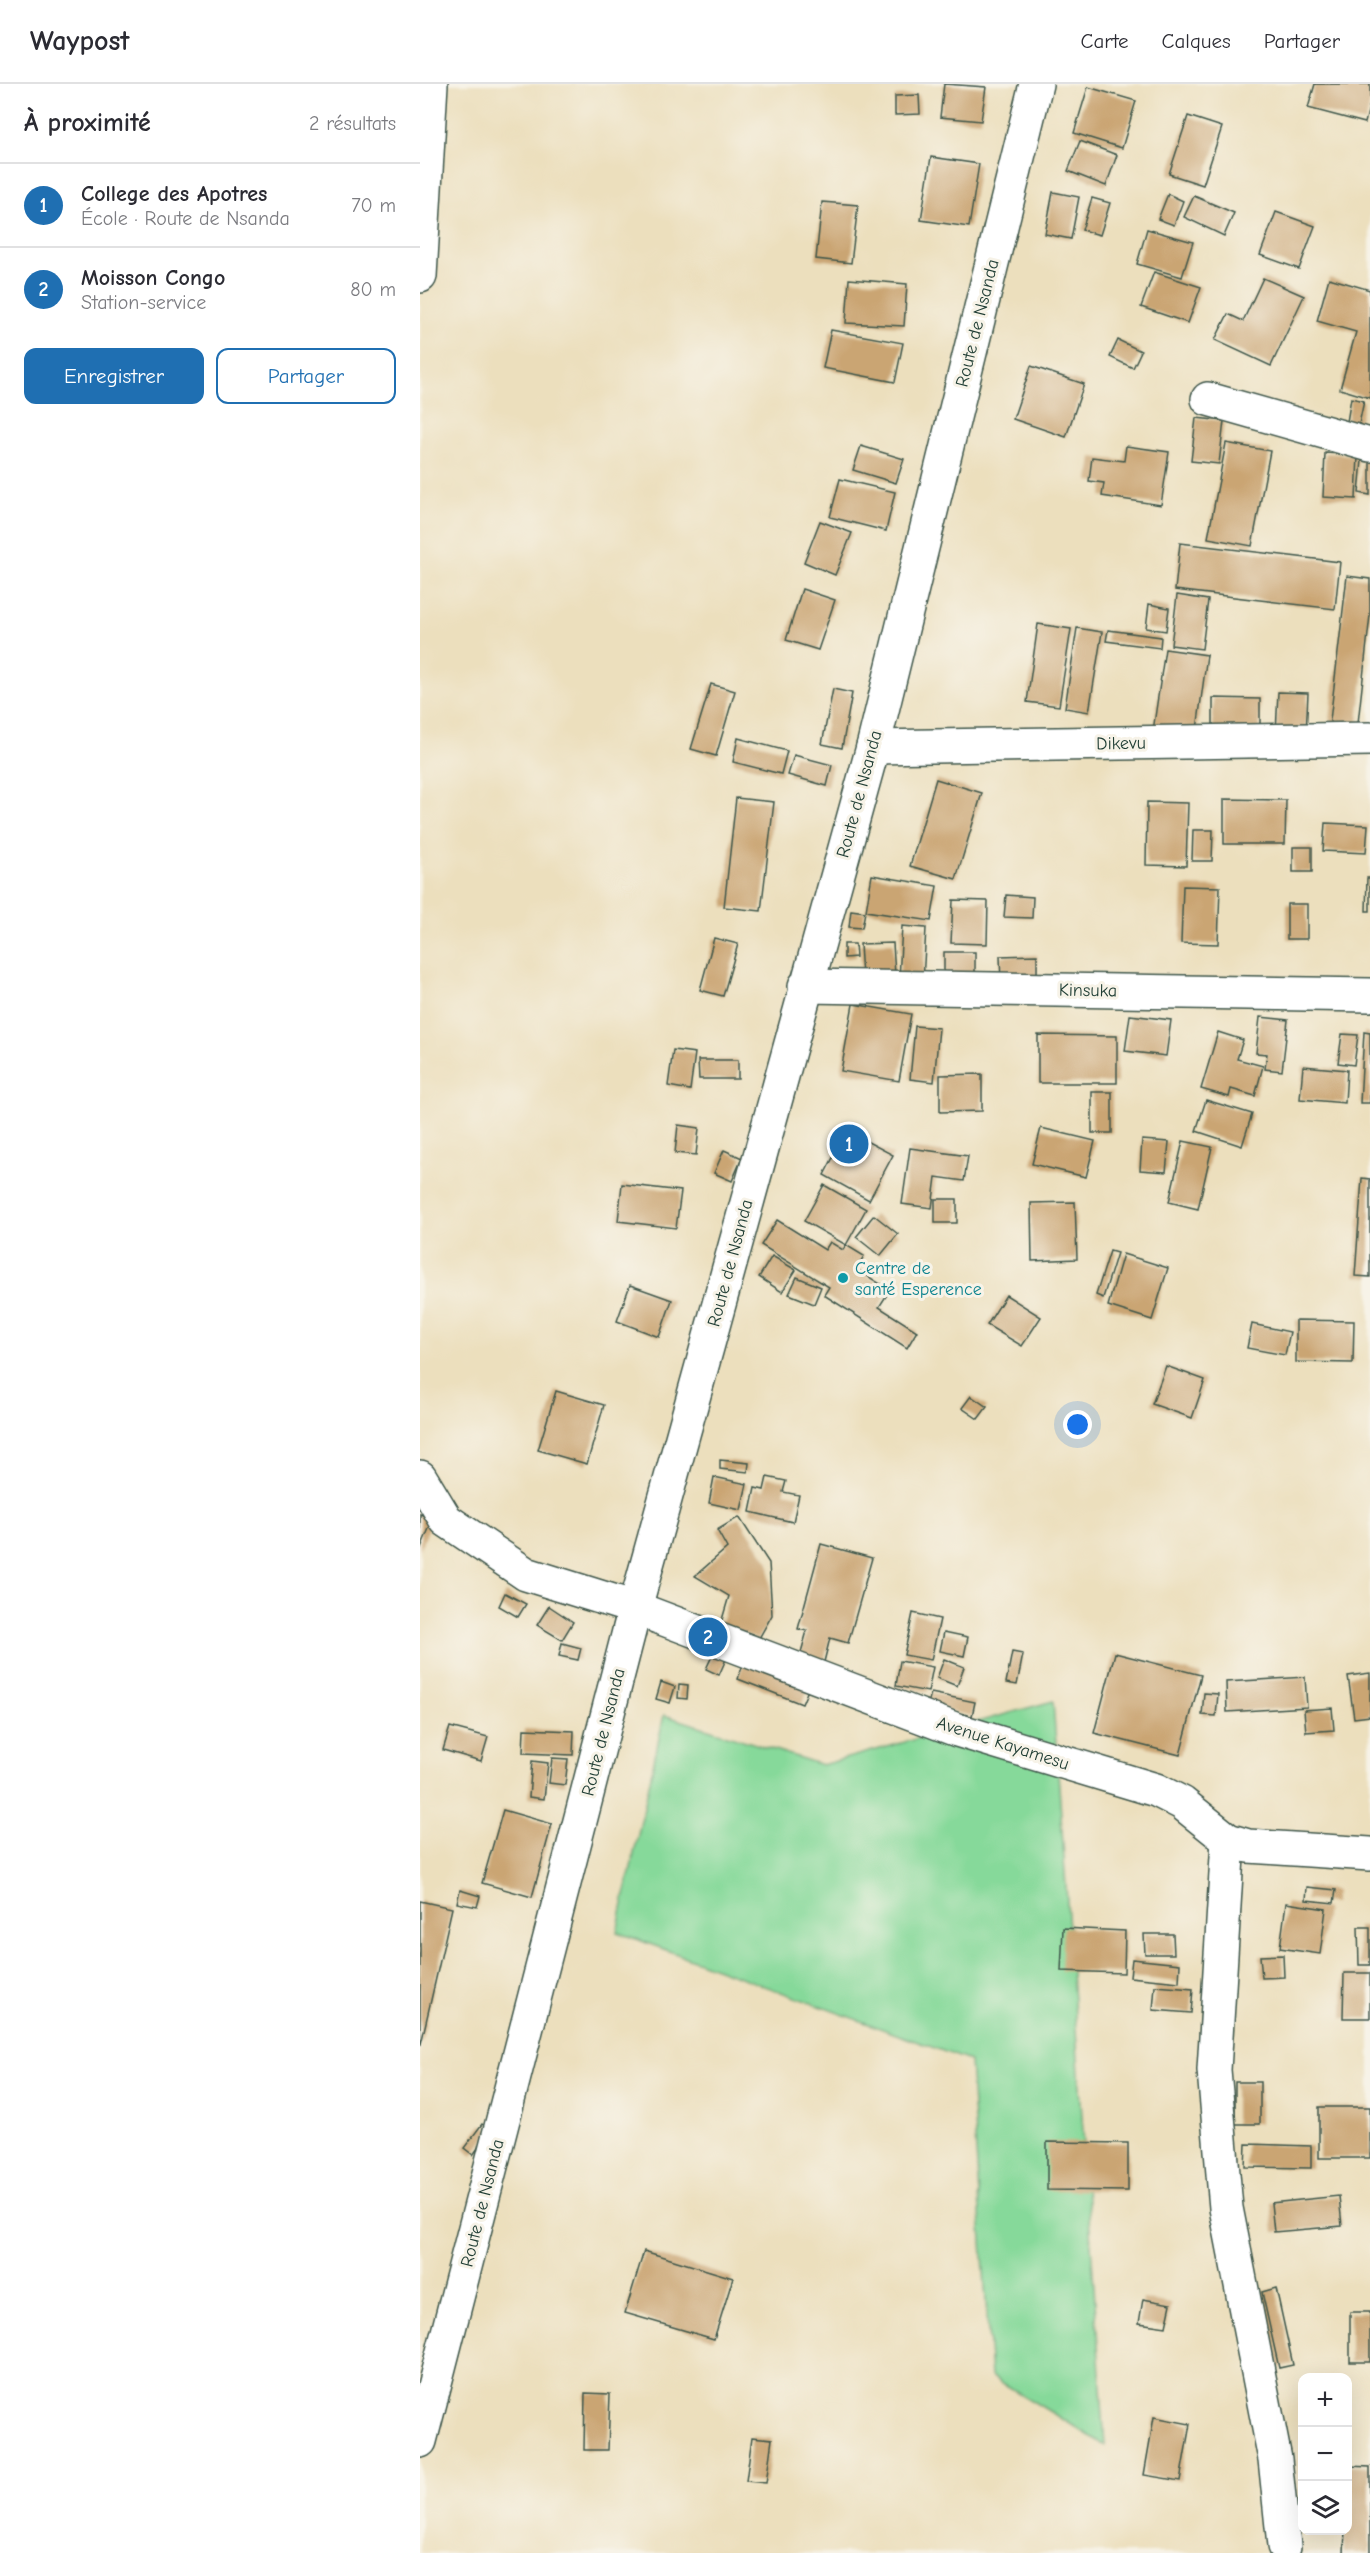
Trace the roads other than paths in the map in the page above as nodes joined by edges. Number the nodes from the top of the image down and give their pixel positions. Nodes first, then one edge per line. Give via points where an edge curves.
1 (431, 84) edge
2 (1036, 84) edge
3 (420, 276) edge
4 (1208, 399) dead end
5 (1370, 446) edge
6 (1370, 739) edge
7 (873, 747) junction
8 (805, 986) junction
9 (1370, 995) edge
10 (420, 1477) edge
11 (635, 1608) junction
12 (1228, 1840) junction
13 (1370, 1854) edge
14 (420, 2441) edge
15 (1284, 2546) dead end

1 - 3 street
2 - 7 street, Route de Nsanda
4 - 5 street
6 - 7 street, Dikevu
7 - 8 street, Route de Nsanda
8 - 9 street, Kinsuka
8 - 11 street, Route de Nsanda
10 - 11 street, Avenue Kayamesu via 446,1520 526,1574
11 - 12 street, Avenue Kayamesu via 957,1730 1156,1790 1182,1803
11 - 14 street, Route de Nsanda
12 - 13 street, Avenue Kayamesu via 1272,1849
12 - 15 street via 1214,2070 1226,2208 1275,2459

